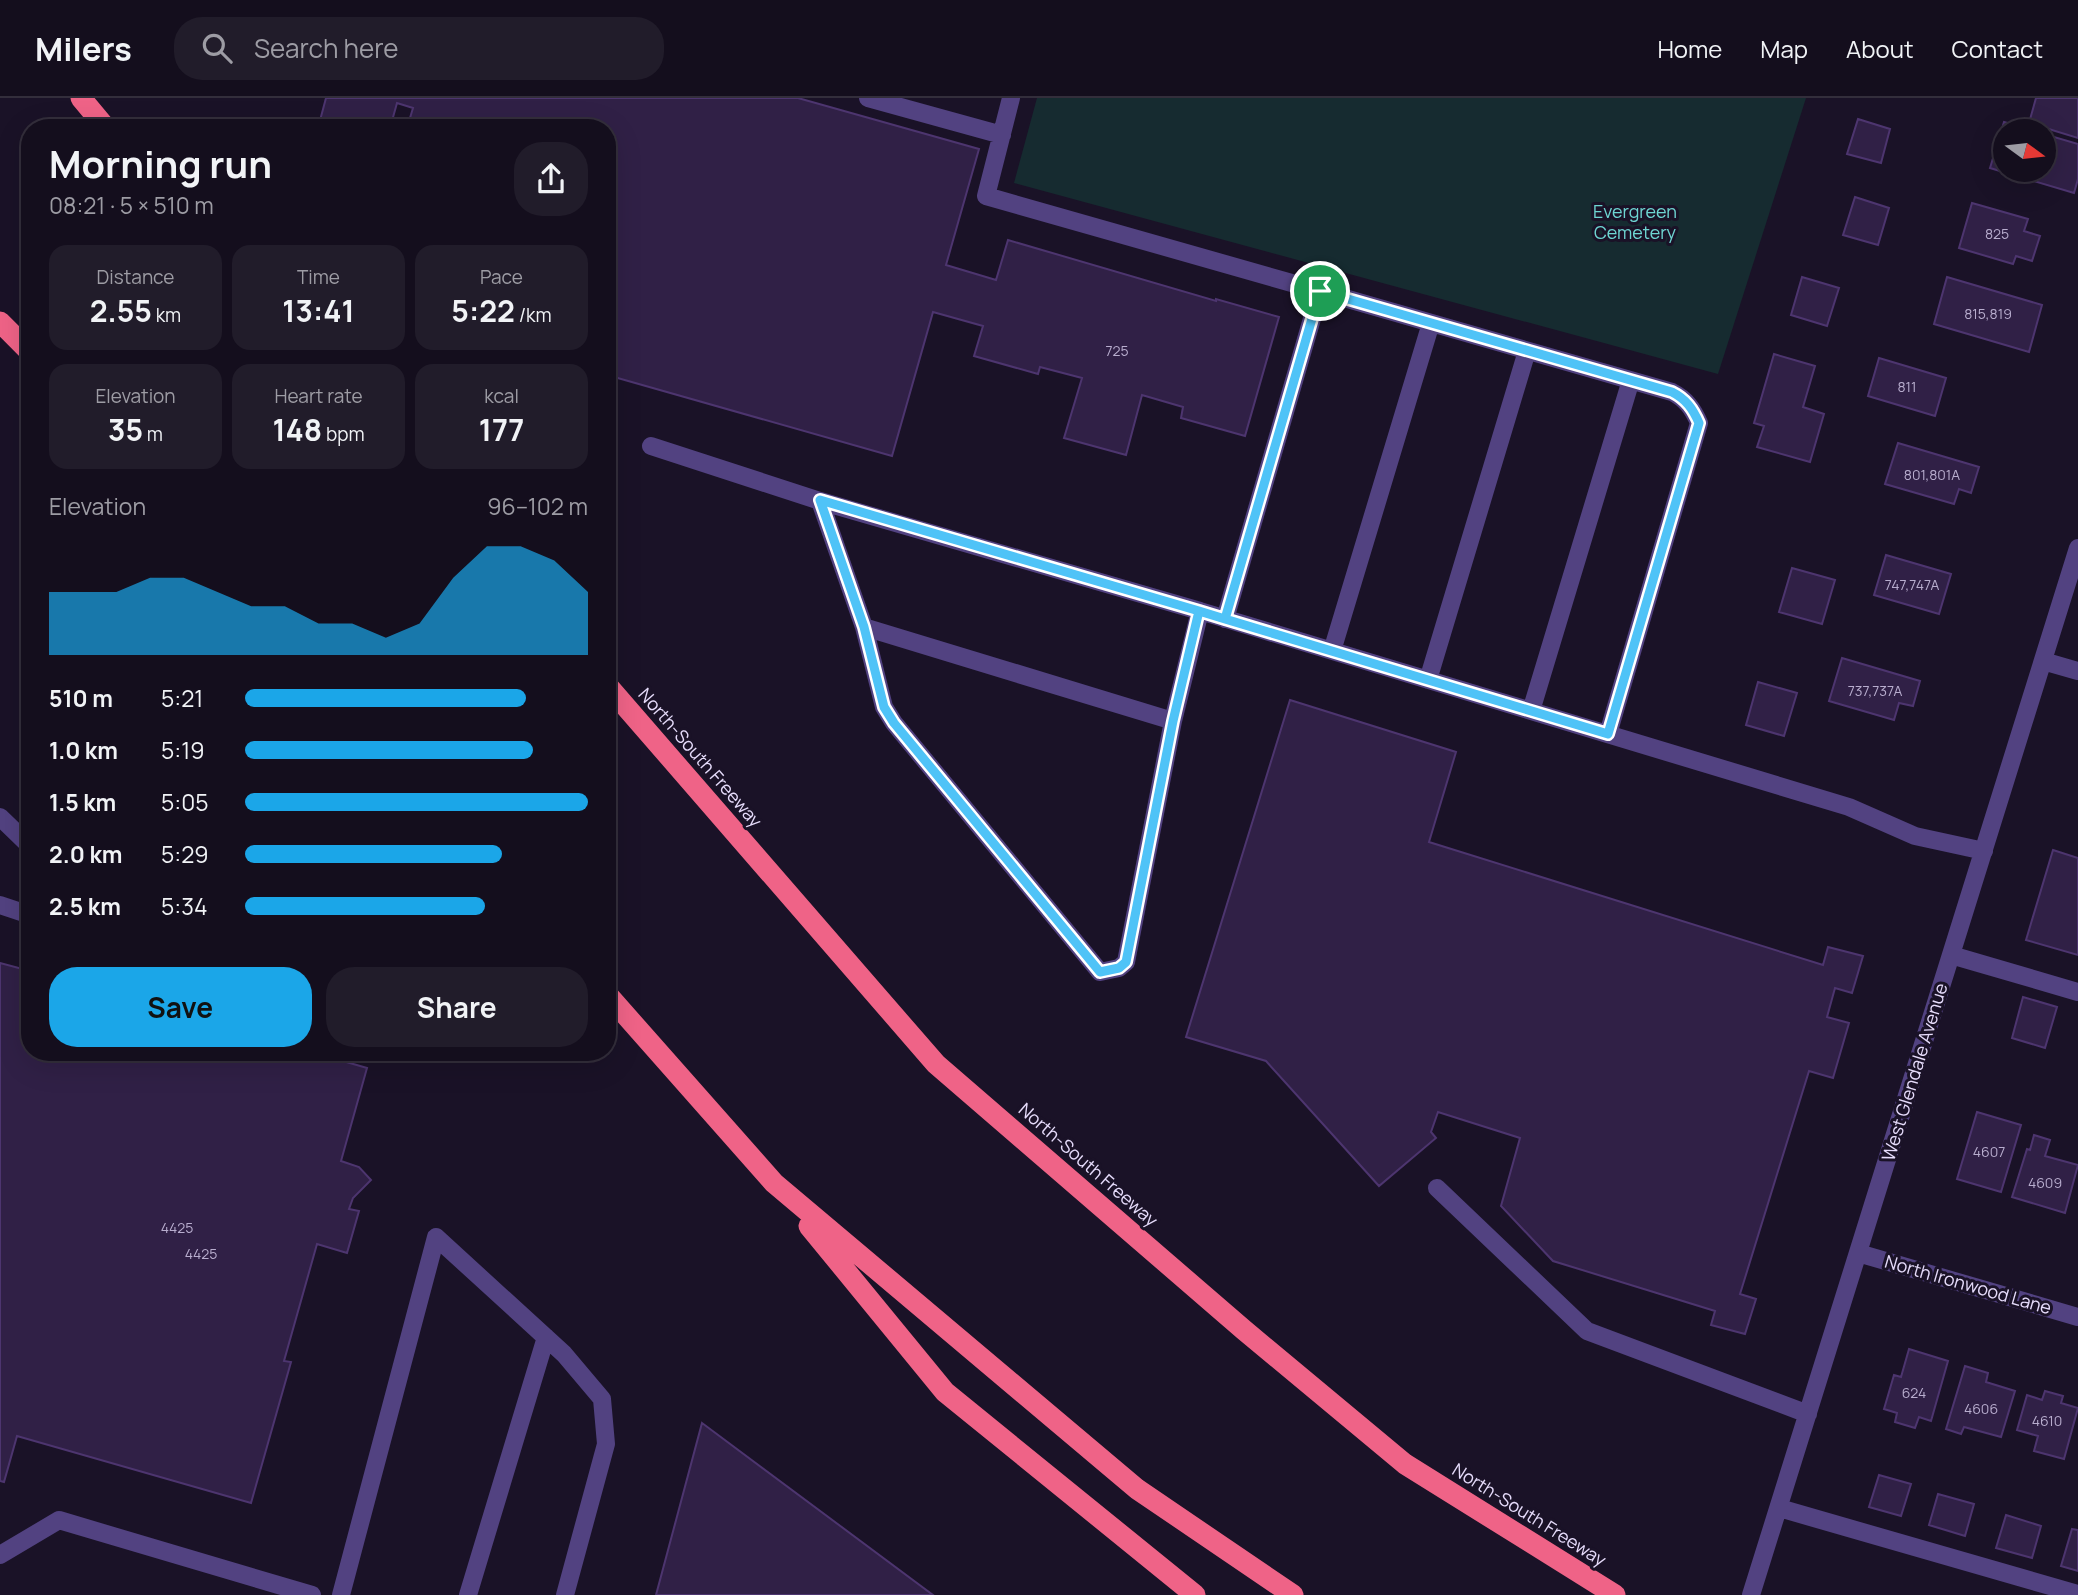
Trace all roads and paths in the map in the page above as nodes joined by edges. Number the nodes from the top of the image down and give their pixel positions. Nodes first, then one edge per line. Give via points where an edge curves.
1 (81, 98) edge
2 (868, 98) edge
3 (1011, 98) edge
4 (98, 119) edge
5 (1002, 135) junction
6 (1320, 291) junction
7 (0, 321) edge
8 (1431, 323) junction
9 (21, 343) edge
10 (1527, 351) junction
11 (1631, 380) junction
12 (651, 446) dead end
13 (820, 500) junction
14 (2078, 548) edge
15 (1199, 611) junction
16 (1225, 619) junction
17 (864, 627) junction
18 (1332, 651) junction
19 (2043, 661) junction
20 (2078, 671) edge
21 (1427, 680) junction
22 (616, 695) edge
23 (1531, 711) junction
24 (1173, 721) junction
25 (1608, 734) junction
26 (0, 817) edge
27 (21, 837) edge
28 (1984, 851) junction
29 (0, 905) edge
30 (21, 912) edge
31 (1951, 955) junction
32 (2078, 992) edge
33 (616, 1004) edge
34 (774, 1183) junction
35 (1437, 1188) dead end
36 (1858, 1253) junction
37 (2078, 1317) edge
38 (546, 1336) junction
39 (1808, 1414) junction
40 (1779, 1508) junction
41 (0, 1555) edge
42 (2078, 1594) edge
43 (312, 1595) edge
44 (341, 1595) edge
45 (468, 1595) edge
46 (565, 1595) edge
47 (1195, 1595) edge
48 (1293, 1595) edge
49 (1615, 1595) edge
50 (1751, 1595) edge

1 - 4 highway
2 - 5 street
3 - 5 street
5 - 6 street via 986,196
6 - 8 street
6 - 16 street
7 - 9 highway
8 - 10 street
8 - 18 street
10 - 11 street
10 - 21 street
11 - 23 street
11 - 25 street via 1683,398 1699,423
12 - 13 street
13 - 15 street
13 - 17 street
14 - 19 street, West Glendale Avenue
15 - 16 street
15 - 24 street
16 - 18 street
17 - 24 street
17 - 24 street via 884,707 894,723 1100,972 1126,962
18 - 21 street
19 - 20 street
19 - 28 street, West Glendale Avenue
21 - 23 street
22 - 49 highway, North-South Freeway via 936,1063 1405,1464
23 - 25 street
25 - 28 street via 1849,807 1915,836
26 - 27 street
28 - 31 street, West Glendale Avenue
29 - 30 street
31 - 32 street
31 - 36 street, West Glendale Avenue
33 - 34 highway
34 - 47 highway via 946,1392
34 - 48 highway via 1137,1489
35 - 39 street via 1587,1331
36 - 37 street, North Ironwood Lane
36 - 39 street, West Glendale Avenue
38 - 44 street via 436,1237
38 - 45 street
38 - 46 street via 602,1399 606,1444
39 - 40 street, West Glendale Avenue
40 - 42 street
40 - 50 street, West Glendale Avenue
41 - 43 street via 59,1520

